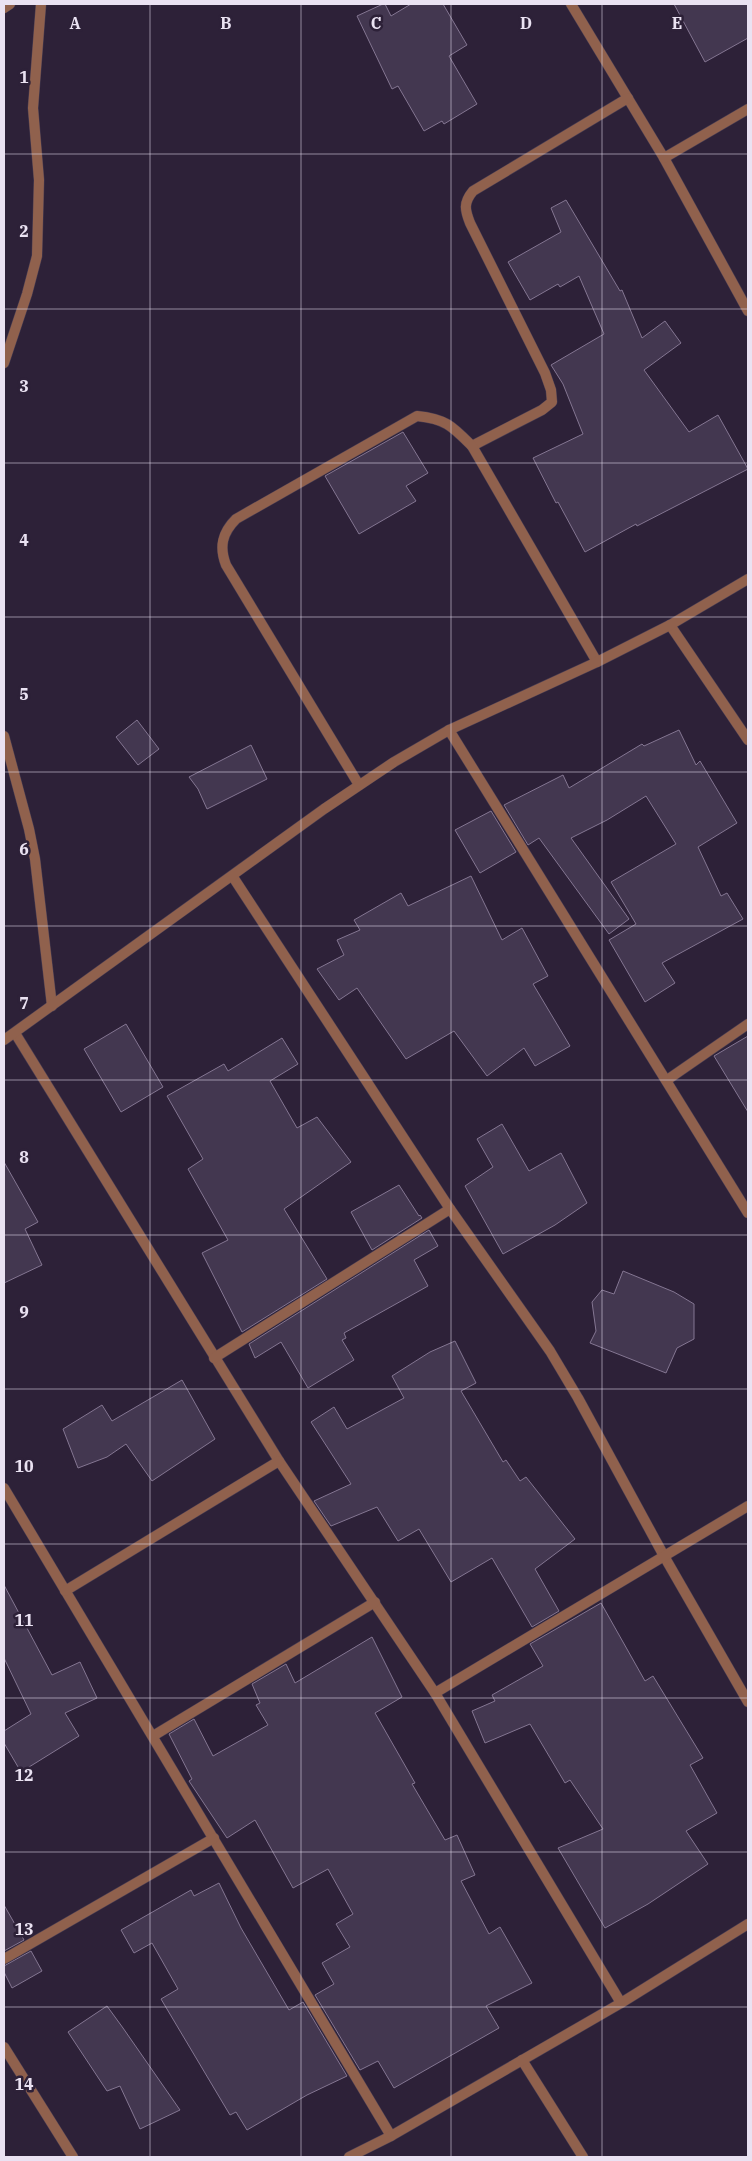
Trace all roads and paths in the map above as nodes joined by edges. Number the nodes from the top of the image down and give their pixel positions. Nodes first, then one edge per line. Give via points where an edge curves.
1 (10, 4) edge
2 (41, 4) edge
3 (571, 4) edge
4 (4, 8) edge
5 (628, 98) junction
6 (748, 109) edge
7 (664, 158) junction
8 (748, 311) edge
9 (4, 363) edge
10 (472, 446) junction
11 (748, 579) edge
12 (670, 625) junction
13 (597, 662) junction
14 (449, 730) junction
15 (4, 736) edge
16 (748, 740) edge
17 (359, 785) junction
18 (232, 877) junction
19 (52, 1006) junction
20 (748, 1024) edge
21 (14, 1033) junction
22 (4, 1040) edge
23 (667, 1080) junction
24 (450, 1209) junction
25 (748, 1213) edge
26 (214, 1358) junction
27 (280, 1461) junction
28 (4, 1488) edge
29 (748, 1506) edge
30 (664, 1556) junction
31 (65, 1591) junction
32 (375, 1602) junction
33 (435, 1693) junction
34 (748, 1702) edge
35 (152, 1736) junction
36 (214, 1838) junction
37 (748, 1924) edge
38 (4, 1959) edge
39 (621, 2003) junction
40 (4, 2047) edge
41 (522, 2060) junction
42 (391, 2136) junction
43 (73, 2157) edge
44 (349, 2157) edge
45 (583, 2157) edge

1 - 4 street
2 - 9 street via 33,108 39,180 37,256
3 - 5 street
5 - 7 street
5 - 10 street via 473,191 466,199 464,208 470,223 545,373 552,402
6 - 7 street
7 - 8 street
10 - 13 street
10 - 17 street via 451,425 417,416 236,519 222,539 226,565
11 - 12 street
12 - 13 street
12 - 16 street
13 - 14 street
14 - 17 street
14 - 23 street
15 - 19 street via 35,859
17 - 18 street
18 - 19 street
18 - 24 street
19 - 21 street
20 - 23 street
21 - 22 street
21 - 26 street
23 - 25 street
24 - 26 street
24 - 30 street via 550,1351
26 - 27 street
27 - 31 street
27 - 32 street
28 - 31 street
29 - 30 street
30 - 33 street
30 - 34 street
31 - 35 street
32 - 33 street
32 - 35 street
33 - 39 street
35 - 36 street
36 - 38 street
36 - 42 street
37 - 39 street
39 - 41 street
40 - 43 street
41 - 42 street
41 - 45 street
42 - 44 street

